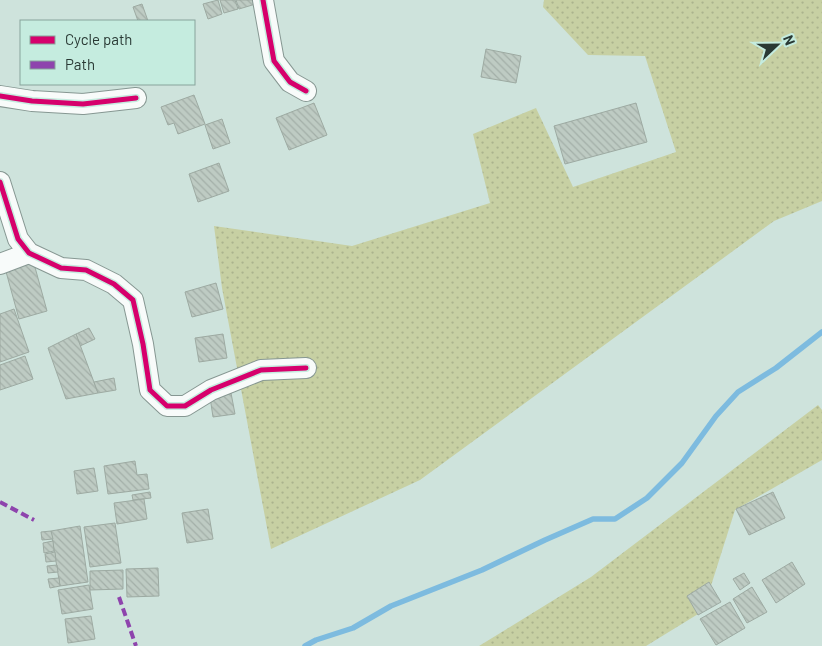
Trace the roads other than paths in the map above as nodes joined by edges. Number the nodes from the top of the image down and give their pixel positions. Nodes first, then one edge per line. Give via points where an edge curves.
1 (263, 0) edge
2 (306, 91) dead end
3 (0, 96) edge
4 (136, 98) dead end
5 (0, 182) edge
6 (29, 253) junction
7 (0, 264) edge
8 (306, 368) dead end

1 - 2 street via 274,61 290,82
3 - 4 street via 83,104
5 - 6 street via 18,238
6 - 7 street
6 - 8 street via 61,268 86,270 114,284 133,300 150,390 167,406 185,406 211,390 261,370

